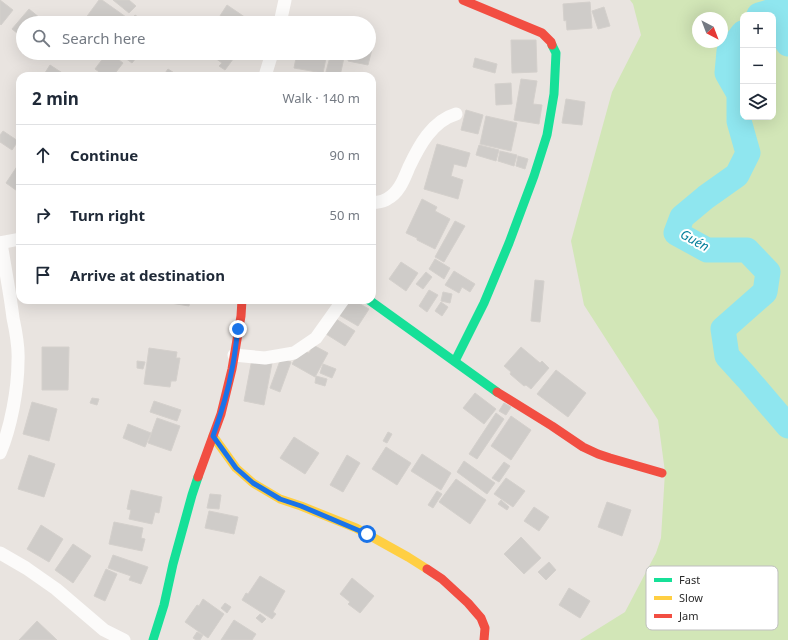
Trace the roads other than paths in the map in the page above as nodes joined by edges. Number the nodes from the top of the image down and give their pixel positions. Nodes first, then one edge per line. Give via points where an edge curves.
1 (285, 0) edge
2 (463, 0) edge
3 (282, 16) edge
4 (270, 60) edge
5 (266, 72) edge
6 (456, 114) dead end
7 (376, 202) edge
8 (16, 240) edge
9 (0, 243) edge
10 (242, 304) edge
11 (340, 304) edge
12 (375, 304) edge
13 (234, 355) junction
14 (455, 361) junction
15 (213, 436) junction
16 (0, 453) edge
17 (662, 473) dead end
18 (0, 553) edge
19 (124, 640) edge
20 (153, 640) edge
21 (484, 640) edge

1 - 3 street
2 - 14 street via 542,33 551,42 556,53 554,94 547,135 534,176 484,303
4 - 5 street
6 - 7 street via 438,123 421,144 403,183 395,193 386,200
8 - 9 street
9 - 16 street via 15,326 18,360 16,391
10 - 13 street
11 - 13 street via 316,338 294,353 265,358
12 - 14 street
13 - 15 street via 221,414
14 - 17 street via 497,392 583,447 610,458
15 - 20 street via 192,495
15 - 21 street via 236,468 253,483 280,499 378,539 442,579 481,618
18 - 19 street via 56,590 104,630

